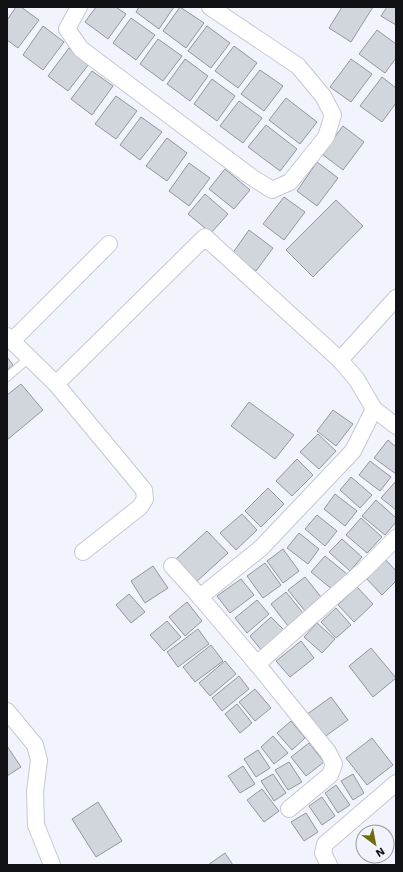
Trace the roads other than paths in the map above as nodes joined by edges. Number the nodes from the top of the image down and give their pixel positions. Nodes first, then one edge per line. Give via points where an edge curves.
1 (79, 7) edge
2 (210, 7) edge
3 (109, 244) dead end
4 (396, 298) edge
5 (10, 338) edge
6 (29, 358) junction
7 (340, 360) junction
8 (7, 377) edge
9 (56, 384) junction
10 (374, 409) junction
11 (396, 426) edge
12 (396, 538) edge
13 (83, 552) dead end
14 (172, 566) dead end
15 (200, 597) junction
16 (257, 664) junction
17 (7, 711) edge
18 (396, 783) edge
19 (289, 809) dead end
20 (52, 865) edge
21 (329, 865) edge

1 - 2 street via 67,29 81,49 272,190 290,182 322,143 333,115 323,96 298,66
3 - 5 street
4 - 7 street
5 - 6 street
6 - 8 lane
6 - 9 street
7 - 9 street via 205,237
7 - 10 street via 357,380
9 - 13 street via 144,490 145,499 140,507
10 - 11 street
10 - 15 street via 353,451 260,548
12 - 16 street via 365,569
14 - 15 street
15 - 16 street
16 - 19 street via 328,752 334,764 330,775
17 - 20 street via 35,745 39,760 35,792 36,825
18 - 21 street via 325,844 323,853

